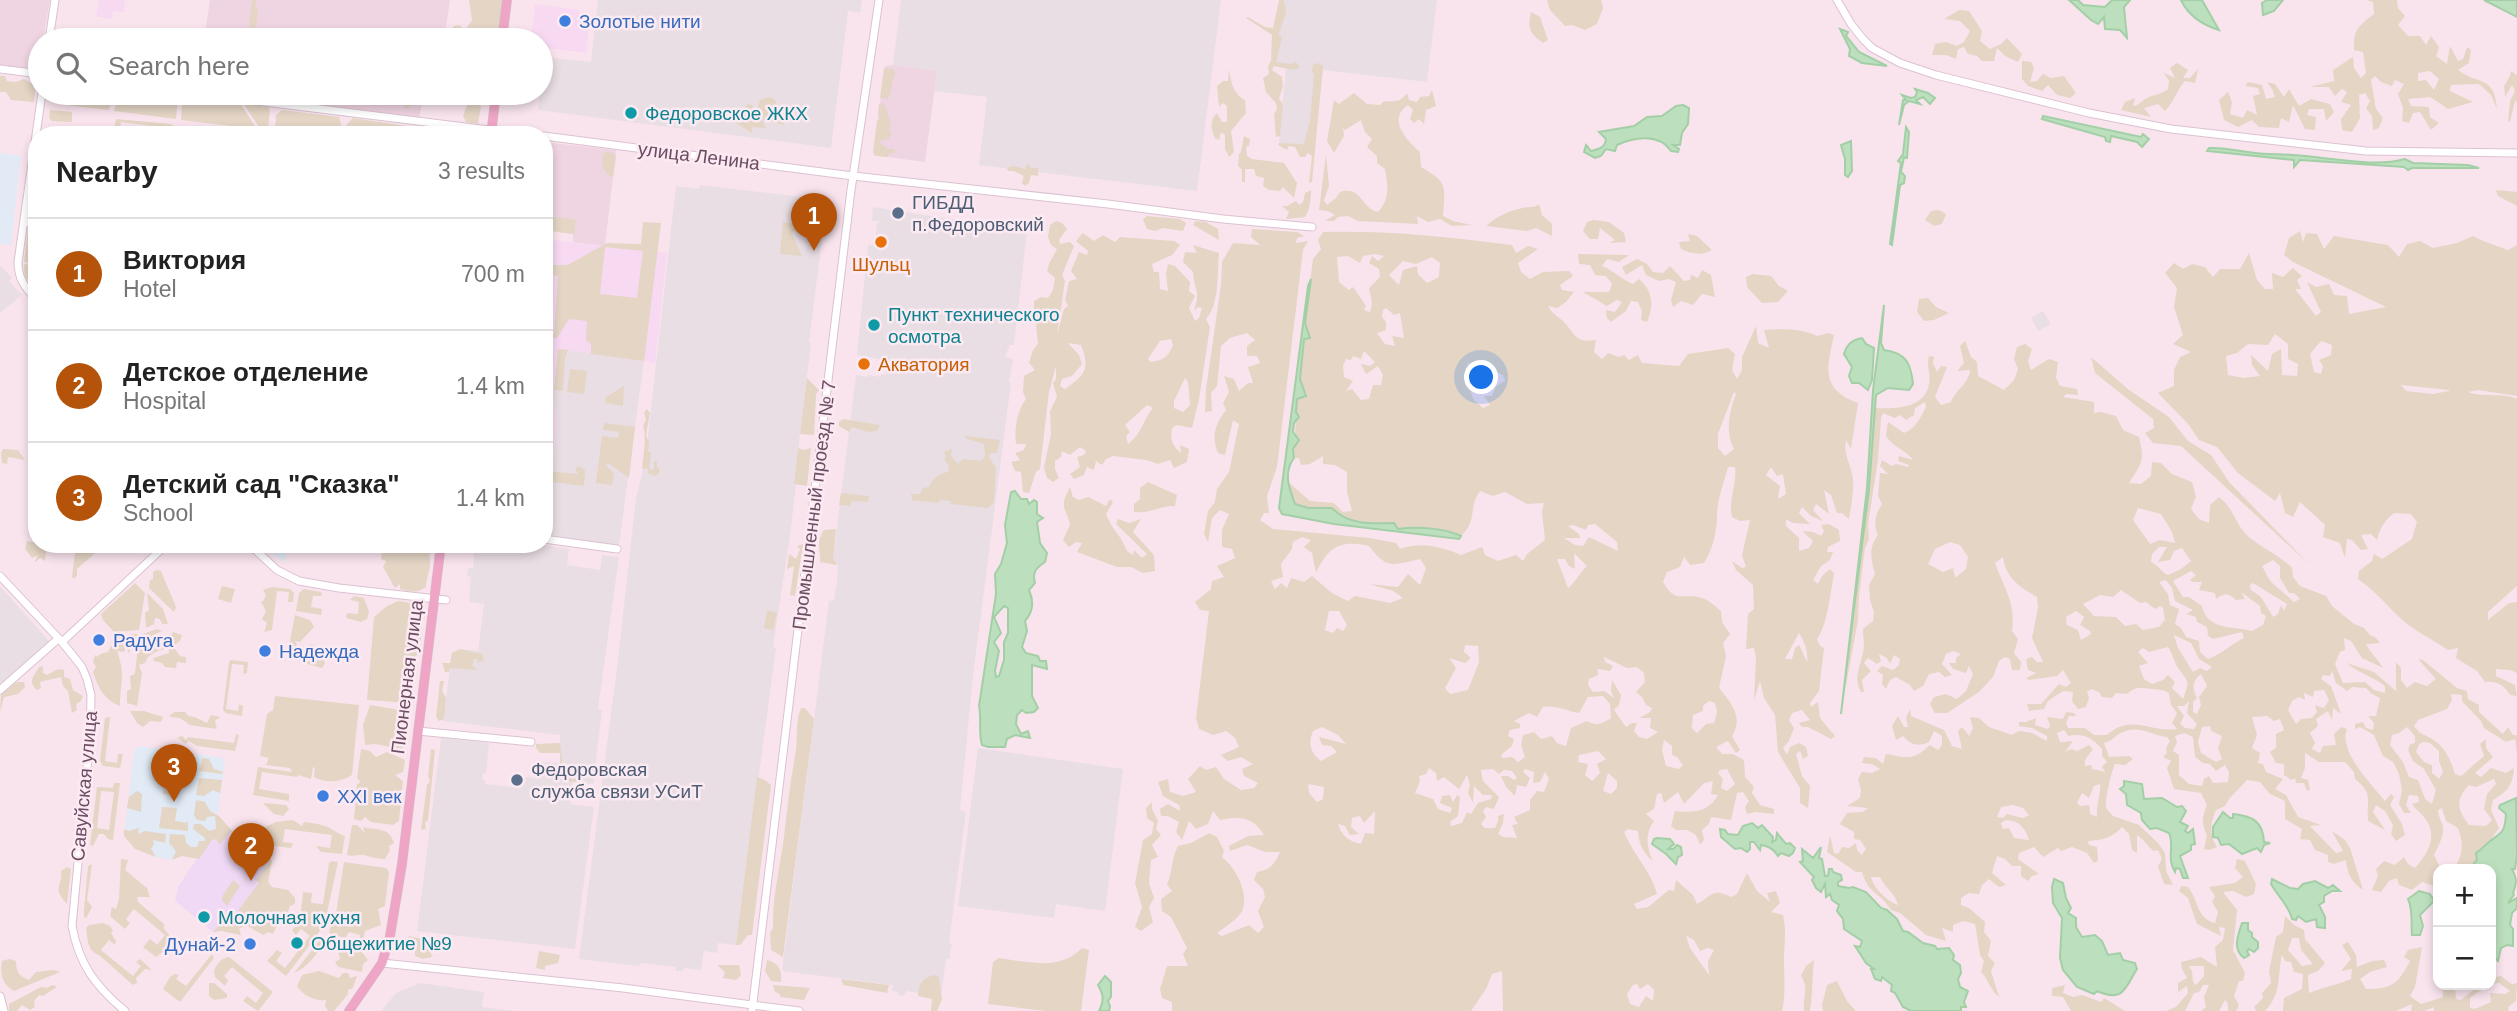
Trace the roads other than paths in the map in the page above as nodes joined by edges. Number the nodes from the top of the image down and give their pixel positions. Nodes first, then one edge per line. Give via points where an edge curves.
1 (55, 0) edge
2 (507, 0) edge
3 (879, 0) edge
4 (1838, 0) edge
5 (52, 28) edge
6 (504, 28) edge
7 (0, 69) edge
8 (28, 72) edge
9 (39, 105) edge
10 (283, 105) edge
11 (494, 105) edge
12 (37, 126) edge
13 (445, 126) edge
14 (492, 126) edge
15 (553, 137) edge
16 (2517, 153) edge
17 (853, 176) junction
18 (28, 192) edge
19 (24, 222) junction
20 (28, 223) edge
21 (1312, 228) dead end
22 (28, 291) edge
23 (553, 540) edge
24 (617, 549) dead end
25 (157, 553) edge
26 (258, 553) edge
27 (440, 553) edge
28 (0, 576) edge
29 (435, 600) junction
30 (446, 600) dead end
31 (60, 641) junction
32 (0, 690) edge
33 (418, 731) junction
34 (531, 742) dead end
35 (383, 963) junction
36 (0, 996) edge
37 (753, 1007) edge
38 (4, 1011) edge
39 (125, 1011) edge
40 (349, 1011) edge
41 (799, 1011) edge

1 - 5 street
2 - 6 main road
3 - 17 street, Промышленный проезд № 7
4 - 16 street via 1863,39 1900,63 2089,113 2171,129 2366,150
7 - 8 street
9 - 12 street
10 - 13 street
11 - 14 main road
15 - 17 street, улица Ленина
17 - 21 street, улица Ленина
17 - 37 street, Промышленный проезд № 7
18 - 19 street
19 - 20 street
19 - 22 street via 18,274
23 - 24 street
25 - 31 street
26 - 29 street via 299,581
27 - 29 main road, Пионерная улица
28 - 31 street, Савуйская улица
29 - 30 street
29 - 33 main road, Пионерная улица
31 - 32 street
31 - 39 street, Савуйская улица via 82,667 92,713 72,926 85,967
33 - 34 street
33 - 35 main road, Пионерная улица via 395,912
35 - 37 street
35 - 40 main road, Пионерная улица
36 - 38 street
37 - 41 street

